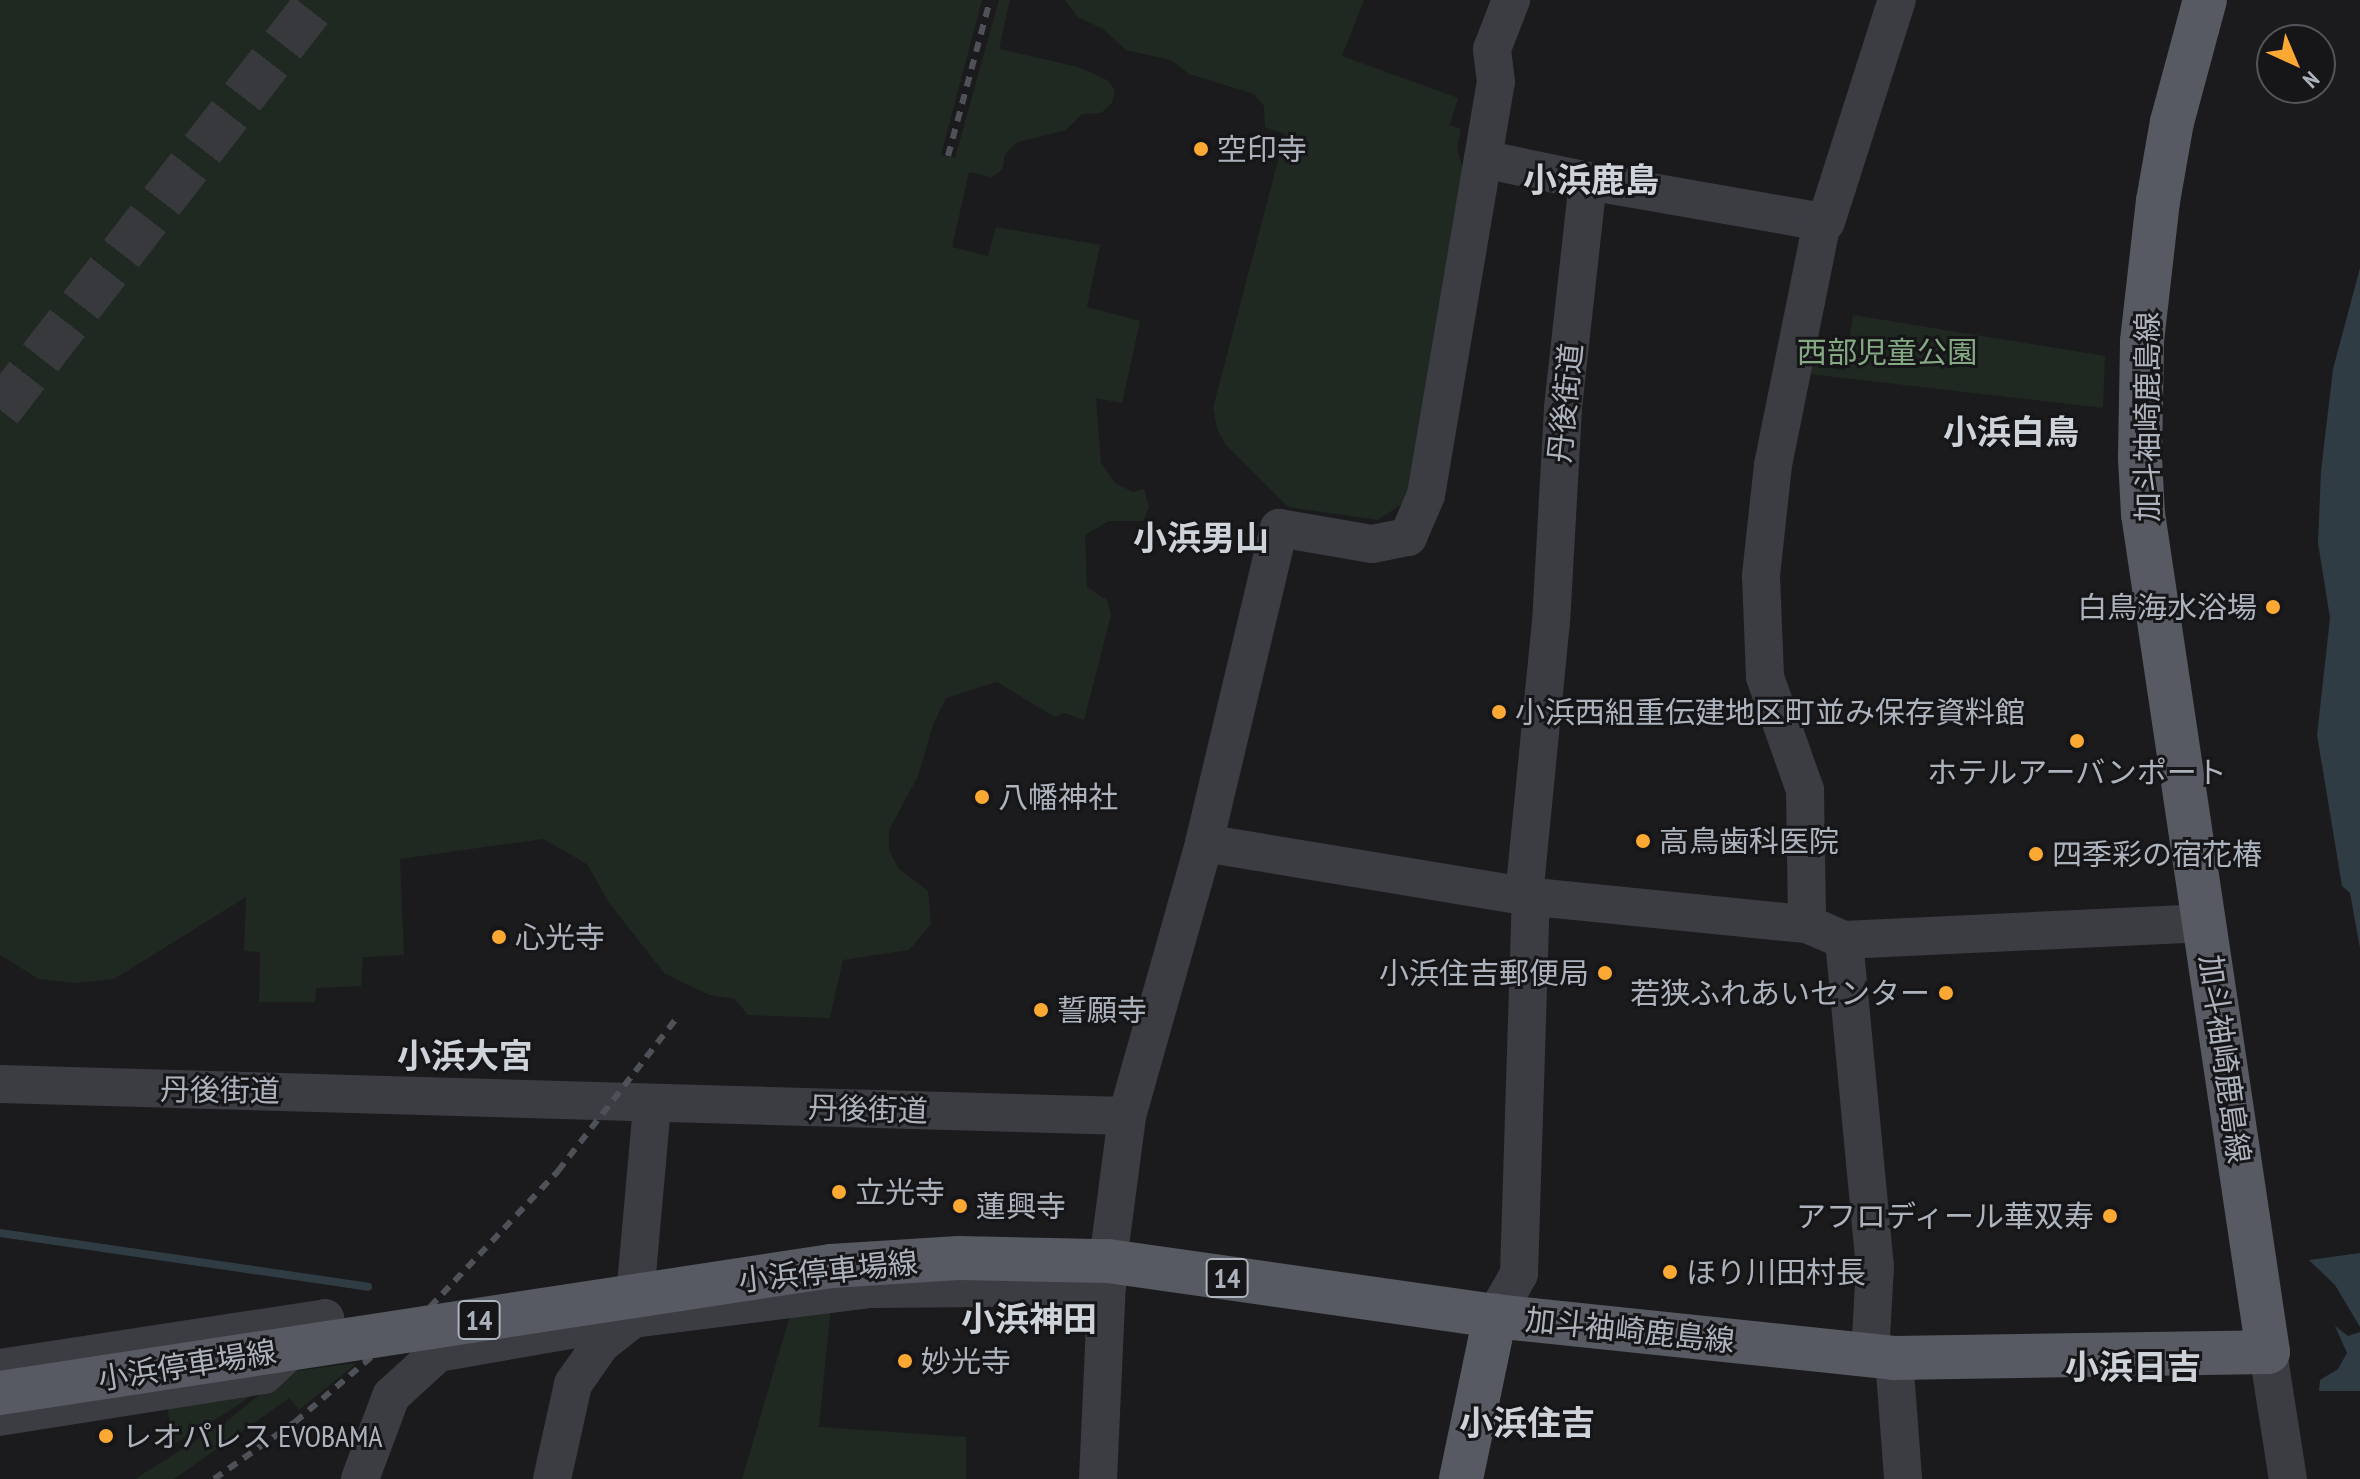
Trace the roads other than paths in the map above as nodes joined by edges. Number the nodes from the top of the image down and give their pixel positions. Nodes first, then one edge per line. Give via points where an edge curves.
1 (1511, 0) edge
2 (1897, 0) edge
3 (2205, 0) edge
4 (1483, 159) junction
5 (1588, 181) junction
6 (1826, 222) dead end
7 (1204, 843) junction
8 (1528, 897) junction
9 (2206, 923) junction
10 (1807, 924) junction
11 (1844, 940) junction
12 (0, 1084) edge
13 (652, 1104) junction
14 (1127, 1116) junction
15 (1107, 1274) junction
16 (1495, 1316) junction
17 (633, 1319) junction
18 (2268, 1352) junction
19 (1882, 1356) junction
20 (0, 1368) edge
21 (0, 1393) edge
22 (0, 1417) edge
23 (360, 1479) edge
24 (552, 1479) edge
25 (1098, 1479) edge
26 (1461, 1479) edge
27 (1903, 1479) edge
28 (2288, 1479) edge

1 - 4 street via 1492,49 1496,82
2 - 6 street
3 - 9 main road, 加斗袖崎鹿島線 via 2172,122 2158,201 2142,341 2140,458 2143,514
4 - 5 street
4 - 7 street via 1426,495 1408,537 1372,544 1279,528
5 - 8 street, 丹後街道 via 1563,409
5 - 10 street via 1822,222 1773,465 1761,576 1765,677 1805,790
7 - 8 street
7 - 14 street
8 - 10 street
8 - 16 street, 丹後街道 via 1519,1274
9 - 11 street
9 - 18 main road, 加斗袖崎鹿島線
10 - 11 street
11 - 19 street
12 - 13 street, 丹後街道
13 - 14 street, 丹後街道
13 - 17 street
14 - 15 street
15 - 16 main road, 小浜停車場線 / 14
15 - 17 street via 871,1289
15 - 21 main road, 小浜停車場線 / 14, bridge via 959,1258 831,1266
15 - 25 street
16 - 19 main road, 加斗袖崎鹿島線
16 - 26 main road
17 - 23 street via 438,1353 391,1396
17 - 24 street via 601,1344 573,1384
18 - 19 main road, 加斗袖崎鹿島線
18 - 28 street
19 - 27 street
20 - 22 street via 325,1318 264,1375

